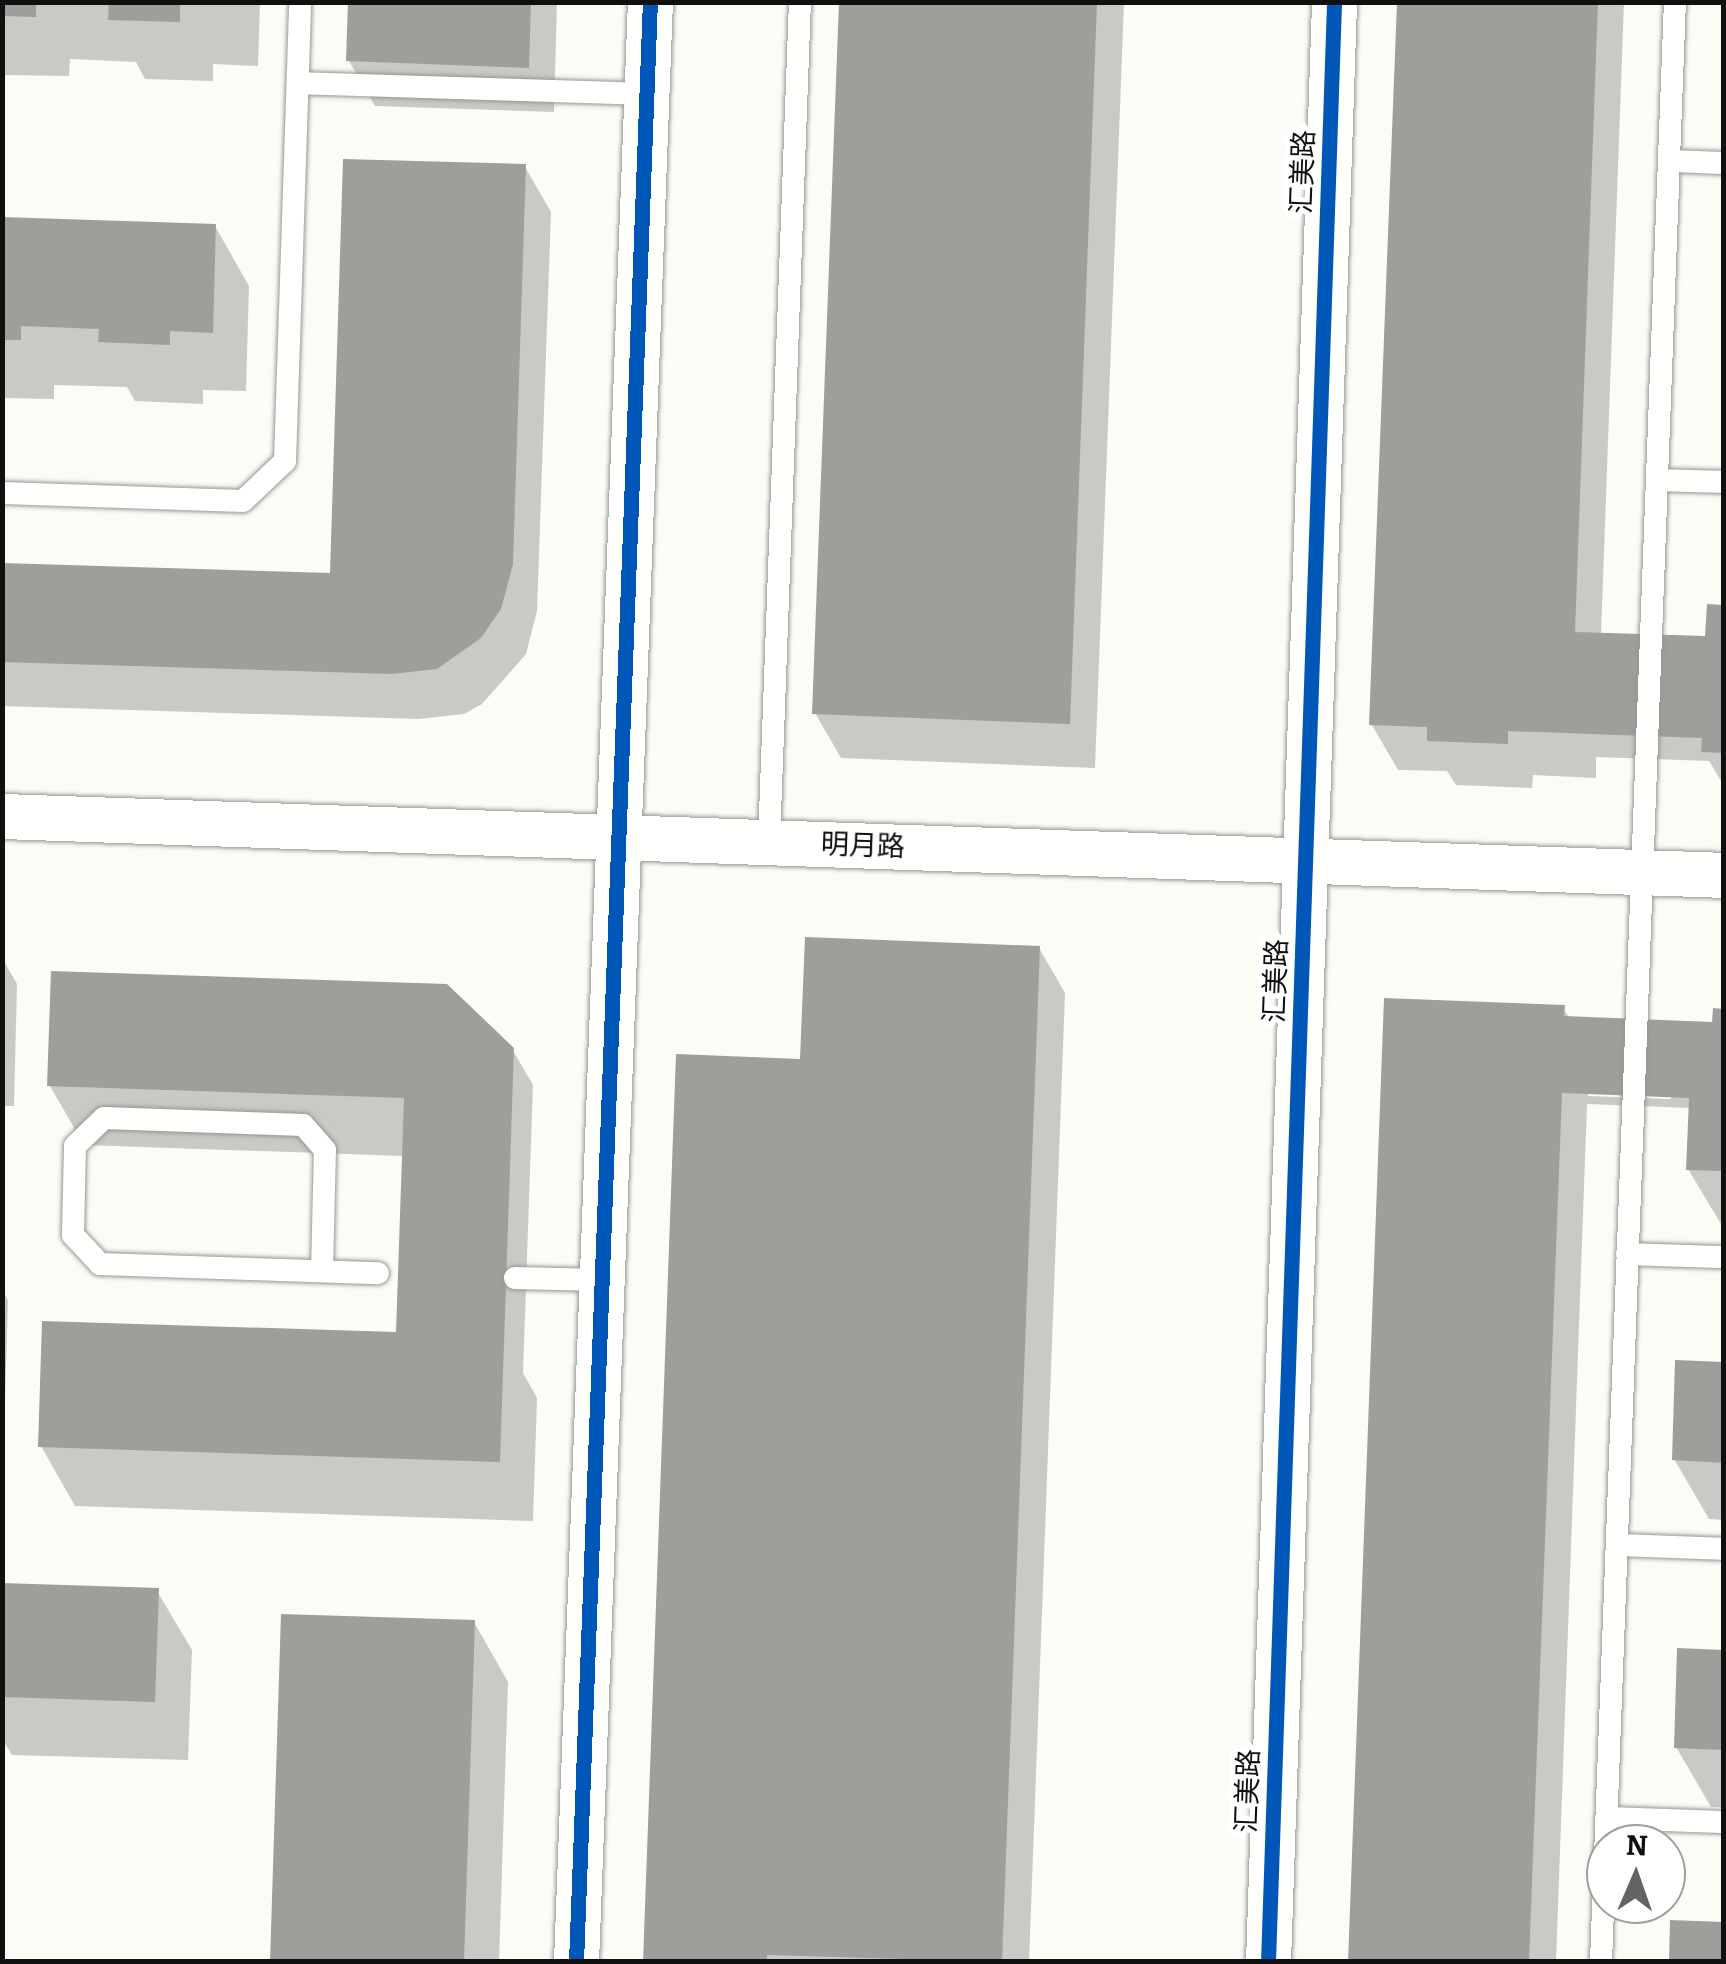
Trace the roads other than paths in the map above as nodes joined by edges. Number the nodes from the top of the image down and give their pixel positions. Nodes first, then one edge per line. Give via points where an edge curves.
1 (300, 2) edge
2 (650, 2) edge
3 (800, 2) edge
4 (1334, 2) edge
5 (1674, 2) edge
6 (298, 83) junction
7 (646, 94) junction
8 (1669, 161) junction
9 (1724, 163) edge
10 (1657, 480) junction
11 (1724, 482) edge
12 (2, 493) edge
13 (2, 816) edge
14 (618, 837) junction
15 (769, 842) junction
16 (1305, 860) junction
17 (1642, 872) junction
18 (1724, 874) edge
19 (1627, 1254) junction
20 (1724, 1258) edge
21 (322, 1271) junction
22 (378, 1273) dead end
23 (514, 1278) dead end
24 (602, 1280) junction
25 (1617, 1545) junction
26 (1724, 1549) edge
27 (1607, 1818) junction
28 (1724, 1822) edge
29 (576, 1962) edge
30 (1268, 1962) edge
31 (1601, 1962) edge

1 - 6 lane
2 - 7 street
3 - 15 lane
4 - 16 street, 汇美路
5 - 8 lane
6 - 7 lane
6 - 12 lane via 285,461 243,501
7 - 14 street
8 - 9 lane
8 - 10 lane
10 - 11 lane
10 - 17 lane
13 - 14 street, 明月路
14 - 15 street, 明月路
14 - 24 street
15 - 16 street, 明月路
16 - 17 street, 明月路
16 - 30 street, 汇美路
17 - 18 street, 明月路
17 - 19 lane
19 - 20 lane
19 - 25 lane
21 - 21 lane via 100,1264 72,1235 75,1146 104,1118 302,1126 325,1150
21 - 22 lane
23 - 24 lane
24 - 29 street
25 - 26 lane
25 - 27 lane
27 - 28 lane
27 - 31 lane

